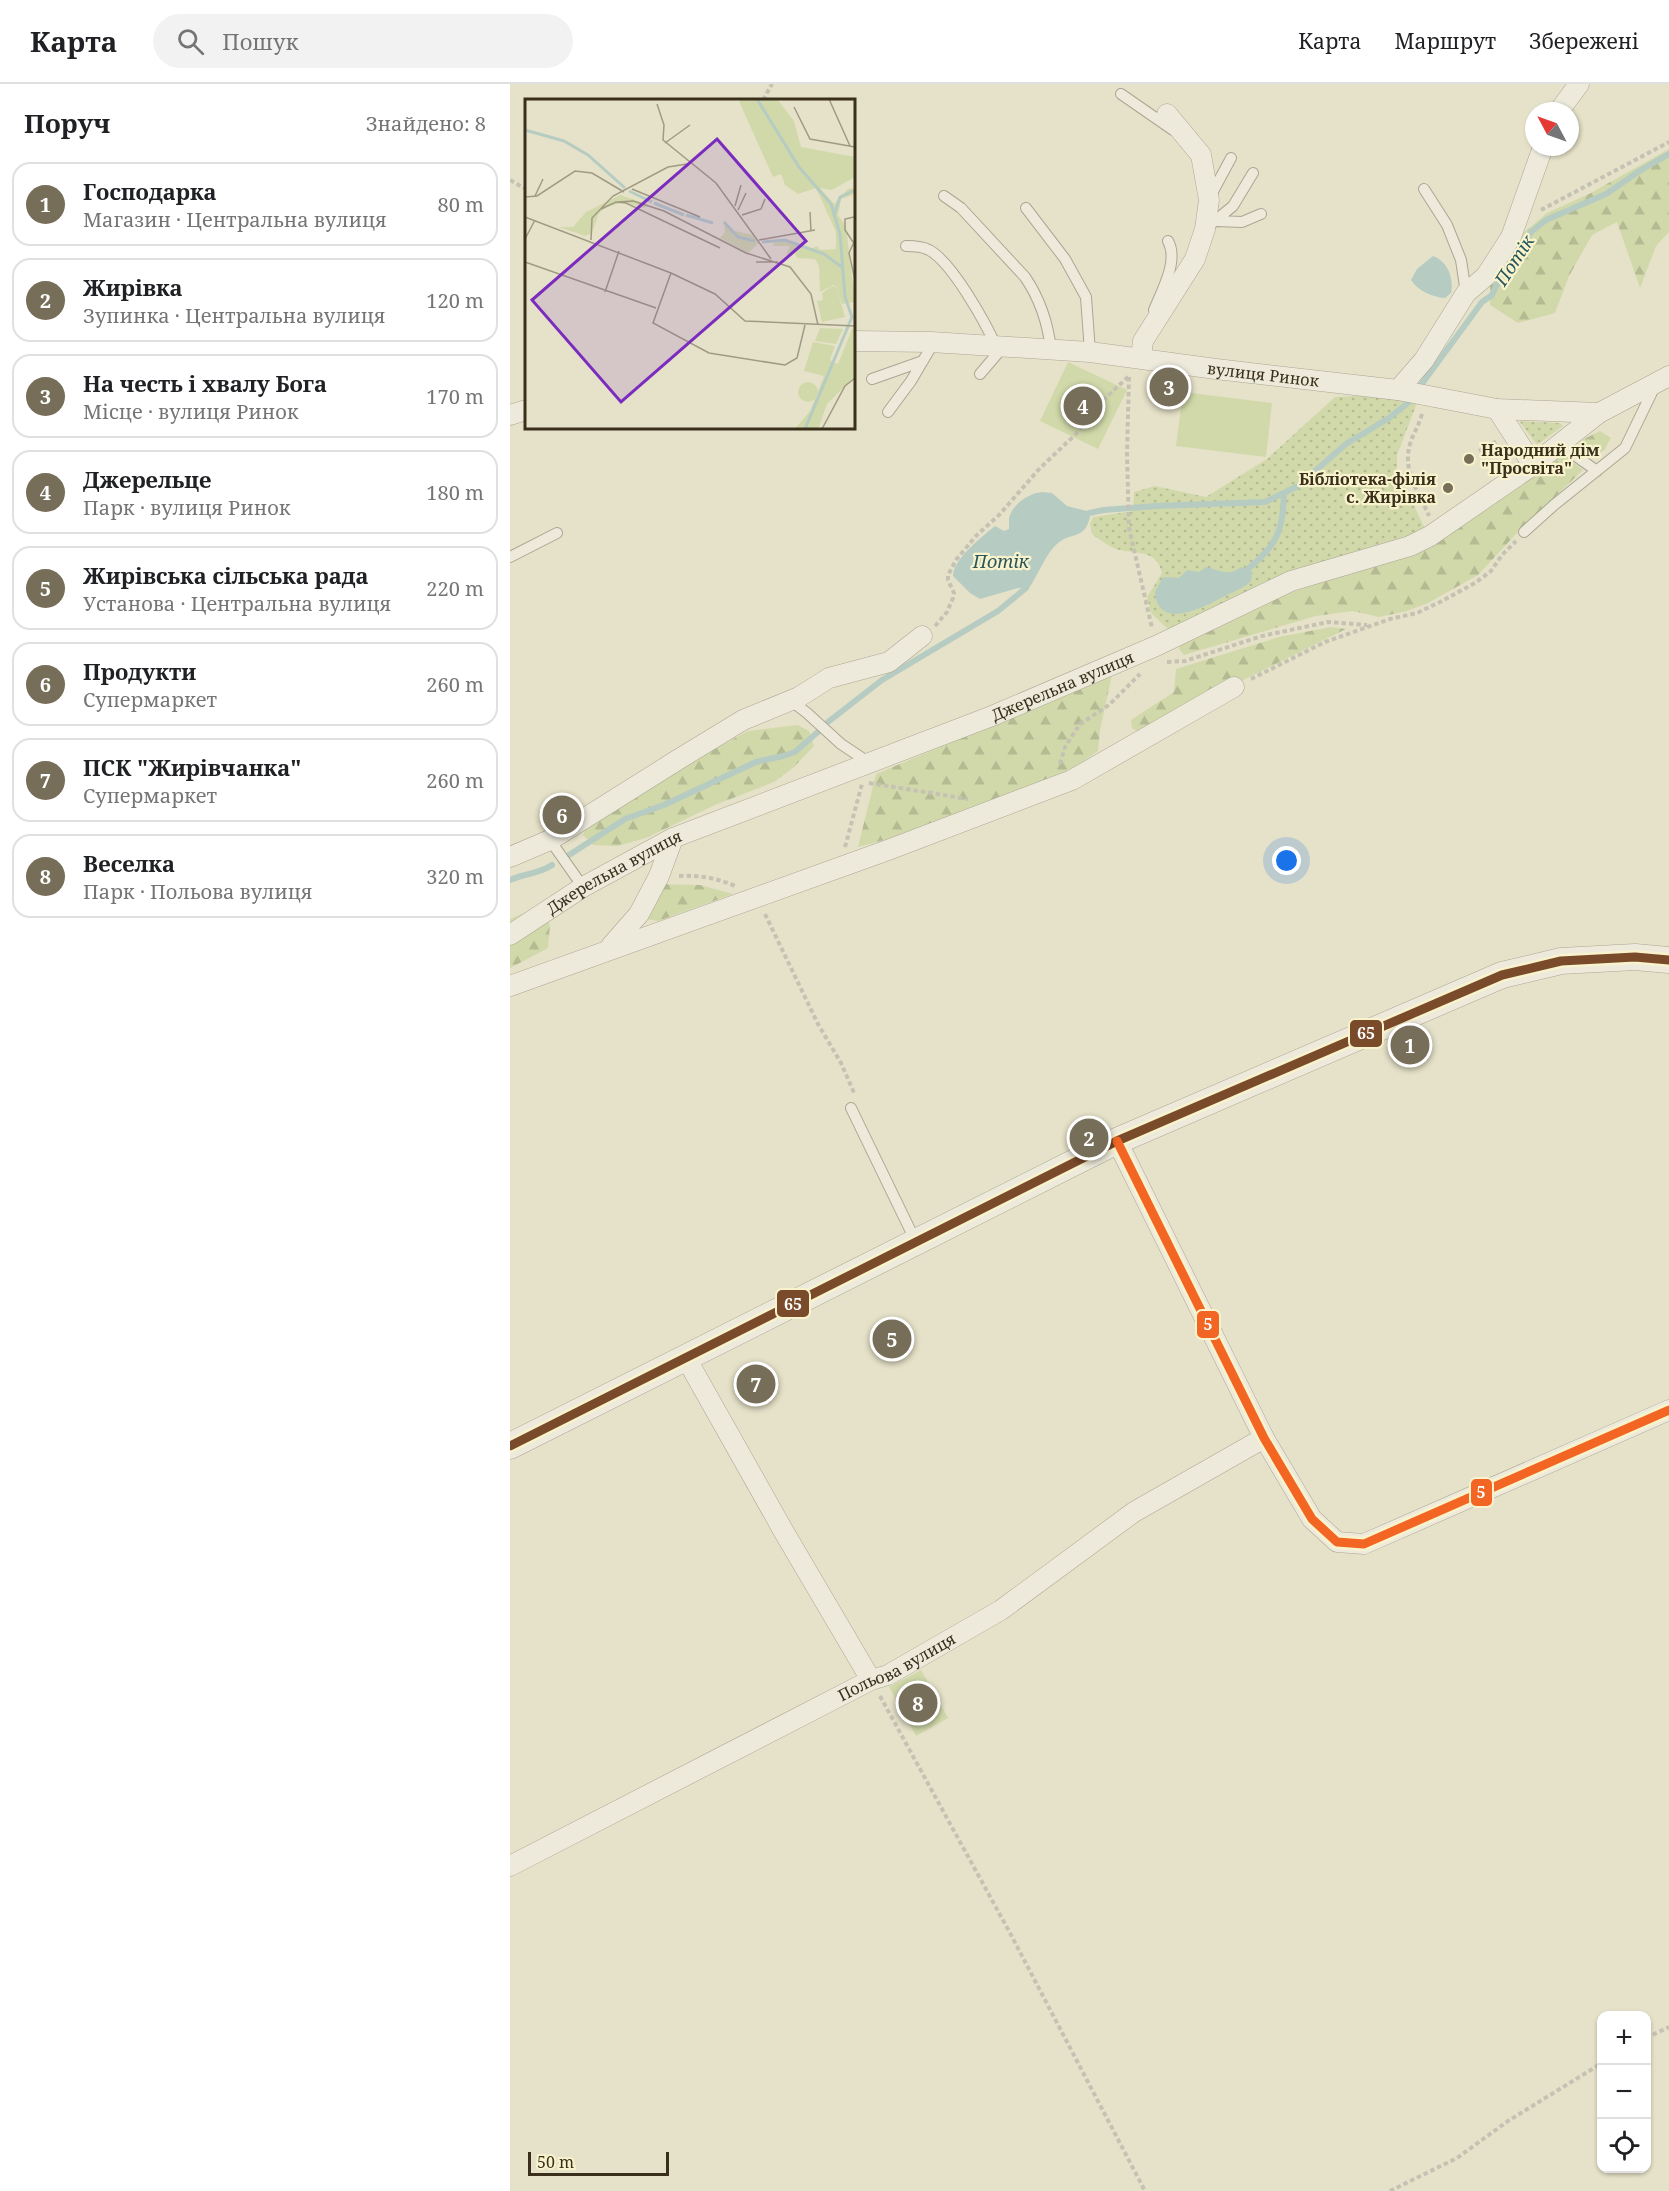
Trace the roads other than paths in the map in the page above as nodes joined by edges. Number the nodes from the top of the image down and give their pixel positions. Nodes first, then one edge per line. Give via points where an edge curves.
1 (1579, 84) edge
2 (1121, 94) dead end
3 (1566, 102) edge
4 (1167, 114) dead end
5 (1186, 137) junction
6 (1540, 156) edge
7 (1231, 158) dead end
8 (1253, 173) dead end
9 (1424, 189) dead end
10 (944, 196) dead end
11 (1209, 200) junction
12 (1026, 208) dead end
13 (1262, 214) dead end
14 (1211, 225) junction
15 (907, 241) dead end
16 (1168, 241) dead end
17 (1466, 293) junction
18 (855, 341) edge
19 (934, 342) junction
20 (1000, 346) junction
21 (1142, 349) junction
22 (1051, 350) junction
23 (1090, 352) junction
24 (923, 361) junction
25 (980, 374) dead end
26 (872, 379) dead end
27 (1663, 379) edge
28 (1398, 390) junction
29 (1497, 408) junction
30 (525, 410) edge
31 (888, 412) dead end
32 (1599, 413) junction
33 (510, 415) edge
34 (1560, 445) junction
35 (1533, 465) junction
36 (1597, 471) junction
37 (1524, 532) road end
38 (557, 533) dead end
39 (510, 557) edge
40 (922, 636) road end
41 (1234, 687) road end
42 (790, 700) junction
43 (868, 762) junction
44 (674, 838) junction
45 (550, 840) junction
46 (510, 857) edge
47 (584, 887) junction
48 (510, 935) edge
49 (609, 949) junction
50 (1669, 960) edge
51 (510, 986) edge
52 (851, 1108) road end
53 (1117, 1141) junction
54 (916, 1242) junction
55 (686, 1358) junction
56 (1669, 1410) edge
57 (1264, 1438) junction
58 (510, 1446) edge
59 (871, 1680) junction
60 (510, 1866) edge

1 - 3 street
2 - 5 lane
4 - 5 street
5 - 11 street via 1201,155
6 - 17 street via 1511,237 1486,276
7 - 11 lane
8 - 14 lane via 1233,206
9 - 17 lane via 1447,225 1461,260
10 - 22 lane via 961,208 1025,277 1044,315
11 - 14 street
12 - 23 lane via 1065,259 1086,297
13 - 14 lane via 1242,222
14 - 21 street
15 - 20 lane via 929,250 962,286
16 - 21 lane via 1172,248 1170,268
17 - 28 street via 1424,360
18 - 19 street, вулиця Ринок
19 - 20 street, вулиця Ринок
19 - 24 lane
20 - 22 street, вулиця Ринок
20 - 25 lane
21 - 23 street, вулиця Ринок
21 - 28 street, вулиця Ринок via 1216,369
22 - 23 street, вулиця Ринок
24 - 26 lane
24 - 31 lane
27 - 32 street, Джерельна вулиця
27 - 36 lane via 1625,448
28 - 29 street, вулиця Ринок
29 - 32 street, вулиця Ринок
29 - 35 street
30 - 33 street
32 - 34 street, Джерельна вулиця
34 - 35 street, Джерельна вулиця
34 - 36 lane
35 - 43 street, Джерельна вулиця via 1410,546 1291,581 1153,652
36 - 37 lane
38 - 39 lane
40 - 42 street via 889,662 829,678
41 - 49 street via 1072,780
42 - 43 lane
42 - 45 street via 743,720
43 - 44 street, Джерельна вулиця
44 - 47 street, Джерельна вулиця
44 - 49 street via 639,914
45 - 46 street
45 - 47 lane
47 - 48 street, Джерельна вулиця
49 - 51 street
50 - 53 street via 1635,957 1561,961 1502,975
52 - 54 lane
53 - 54 street
53 - 57 street
54 - 55 street
55 - 58 street
55 - 59 street
56 - 57 street via 1365,1544 1337,1542 1312,1519
57 - 59 street, Польова вулиця via 1134,1512 1001,1610 888,1675
59 - 60 street, Польова вулиця

